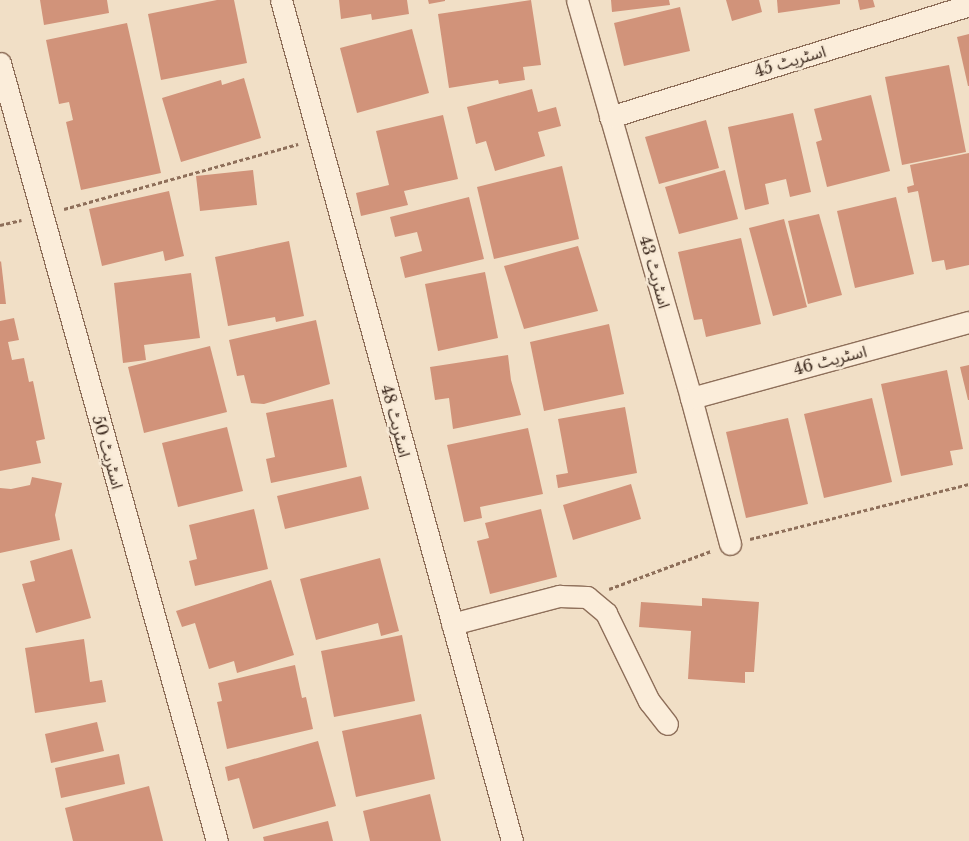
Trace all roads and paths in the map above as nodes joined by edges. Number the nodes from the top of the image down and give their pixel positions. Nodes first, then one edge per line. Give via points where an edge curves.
1 (281, 0) edge
2 (578, 0) edge
3 (969, 5) edge
4 (0, 63) edge
5 (610, 117) junction
6 (319, 138) junction
7 (42, 215) junction
8 (969, 322) edge
9 (691, 398) junction
10 (969, 484) edge
11 (730, 544) junction
12 (587, 597) junction
13 (452, 624) junction
14 (667, 724) dead end
15 (217, 841) edge
16 (512, 841) edge

1 - 6 street, اسٹریٹ 48
2 - 5 street, اسٹریٹ 43
3 - 5 street, اسٹریٹ 45
4 - 7 street, اسٹریٹ 50
5 - 9 street, اسٹریٹ 43
6 - 7 path
6 - 13 street, اسٹریٹ 48
7 - 15 street, اسٹریٹ 50
8 - 9 street, اسٹریٹ 46
9 - 11 street, اسٹریٹ 43
10 - 11 path
11 - 12 path
12 - 13 street via 559,596
12 - 14 street via 606,613 649,702
13 - 16 street, اسٹریٹ 48

